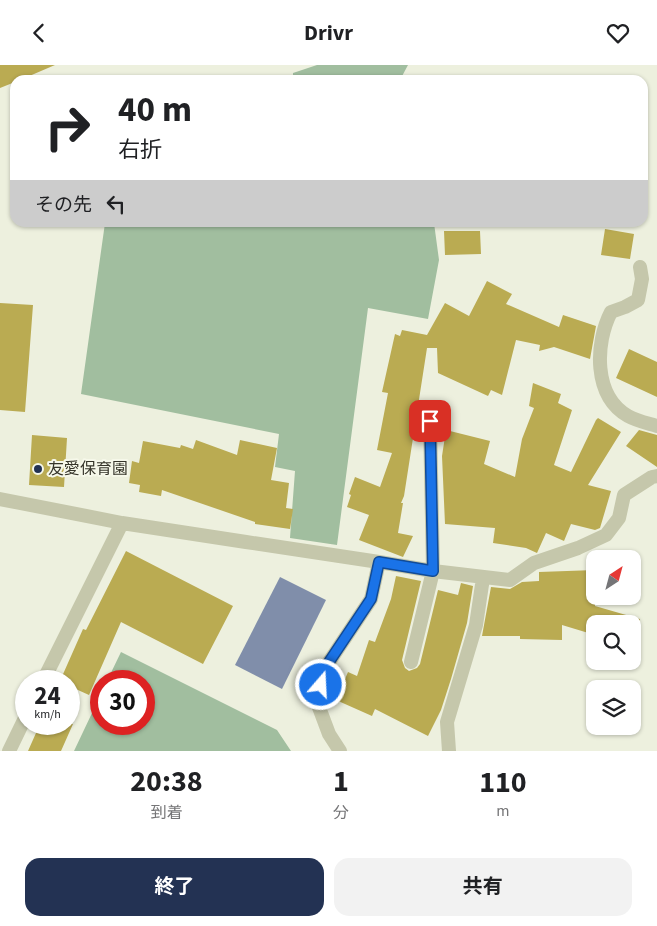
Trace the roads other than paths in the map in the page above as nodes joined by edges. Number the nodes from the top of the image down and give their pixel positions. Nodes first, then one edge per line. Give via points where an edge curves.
1 (640, 267) dead end
2 (430, 421) dead end
3 (657, 426) edge
4 (657, 476) edge
5 (0, 499) edge
6 (122, 523) junction
7 (379, 562) junction
8 (433, 571) junction
9 (483, 578) junction
10 (411, 662) dead end
11 (49, 670) edge
12 (17, 735) edge
13 (9, 751) edge
14 (340, 751) edge
15 (449, 751) edge

1 - 3 street via 642,279 638,300 611,311 606,323 600,360 602,381 614,405 627,416
2 - 8 street
4 - 9 street via 624,495 619,519 606,535 534,563 510,580
5 - 6 street
6 - 7 street
6 - 11 street
7 - 8 street
7 - 14 street via 371,599 325,668 317,702 329,735
8 - 9 street
8 - 10 street
9 - 15 street via 476,625 448,722
12 - 13 street

